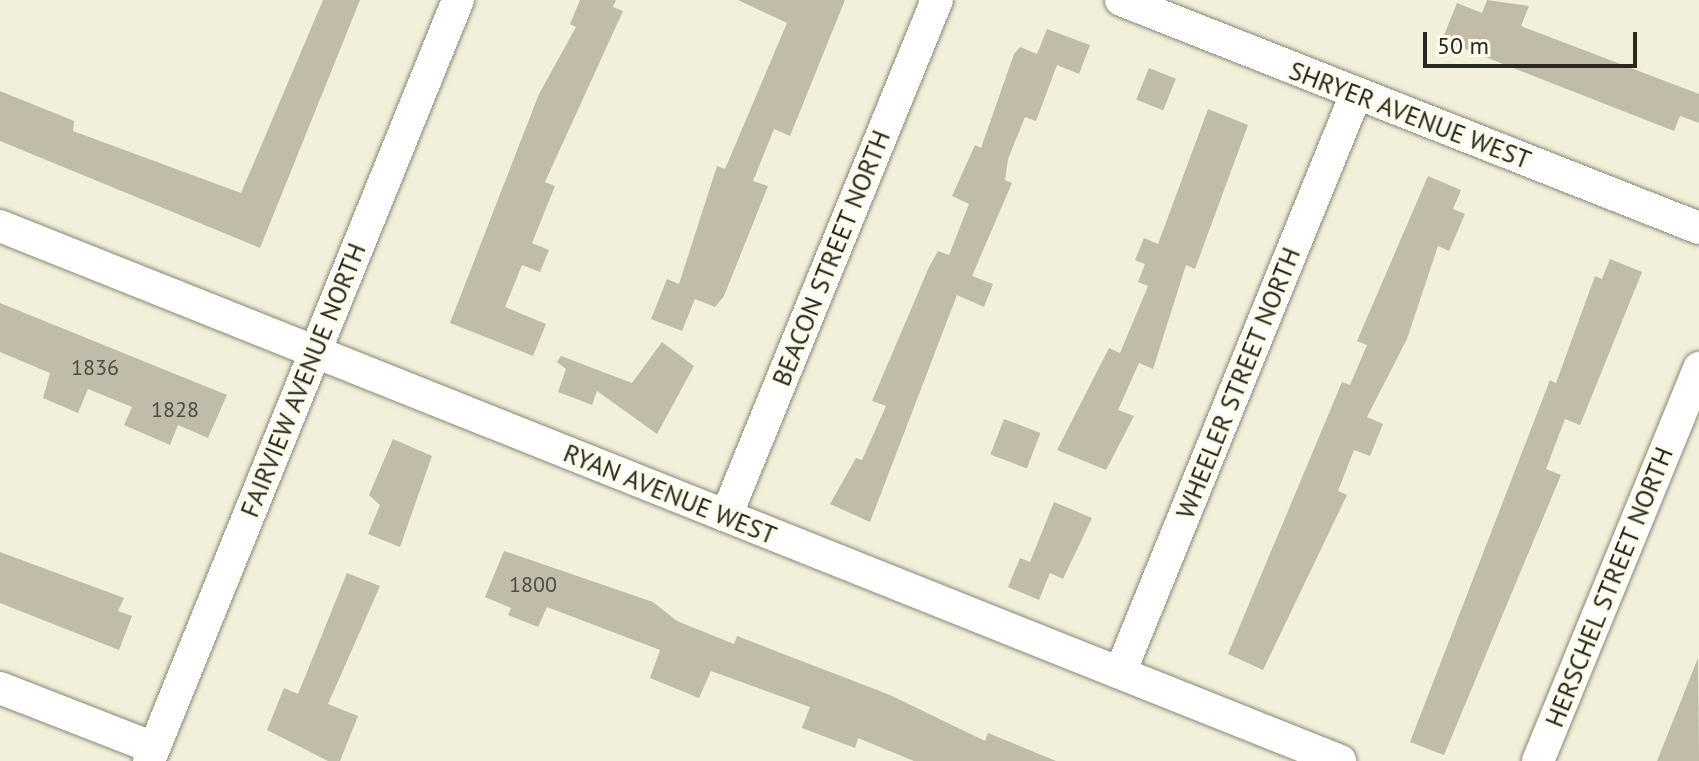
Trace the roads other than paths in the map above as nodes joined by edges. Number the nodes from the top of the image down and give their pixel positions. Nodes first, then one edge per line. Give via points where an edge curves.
1 (458, 0) edge
2 (937, 0) edge
3 (1121, 0) edge
4 (1356, 94) junction
5 (0, 226) edge
6 (1699, 228) edge
7 (315, 352) junction
8 (1699, 368) edge
9 (726, 516) junction
10 (1120, 673) junction
11 (0, 688) edge
12 (151, 755) edge
13 (1340, 761) edge
14 (1538, 761) edge

1 - 7 street, FAIRVIEW AVENUE NORTH
2 - 9 street, BEACON STREET NORTH
3 - 4 street, SHRYER AVENUE WEST
4 - 6 street, SHRYER AVENUE WEST
4 - 10 street, WHEELER STREET NORTH
5 - 7 street, RYAN AVENUE WEST
7 - 9 street, RYAN AVENUE WEST
7 - 12 street, FAIRVIEW AVENUE NORTH
8 - 14 street, HERSCHEL STREET NORTH
9 - 10 street, RYAN AVENUE WEST
10 - 13 street, RYAN AVENUE WEST
11 - 12 street

